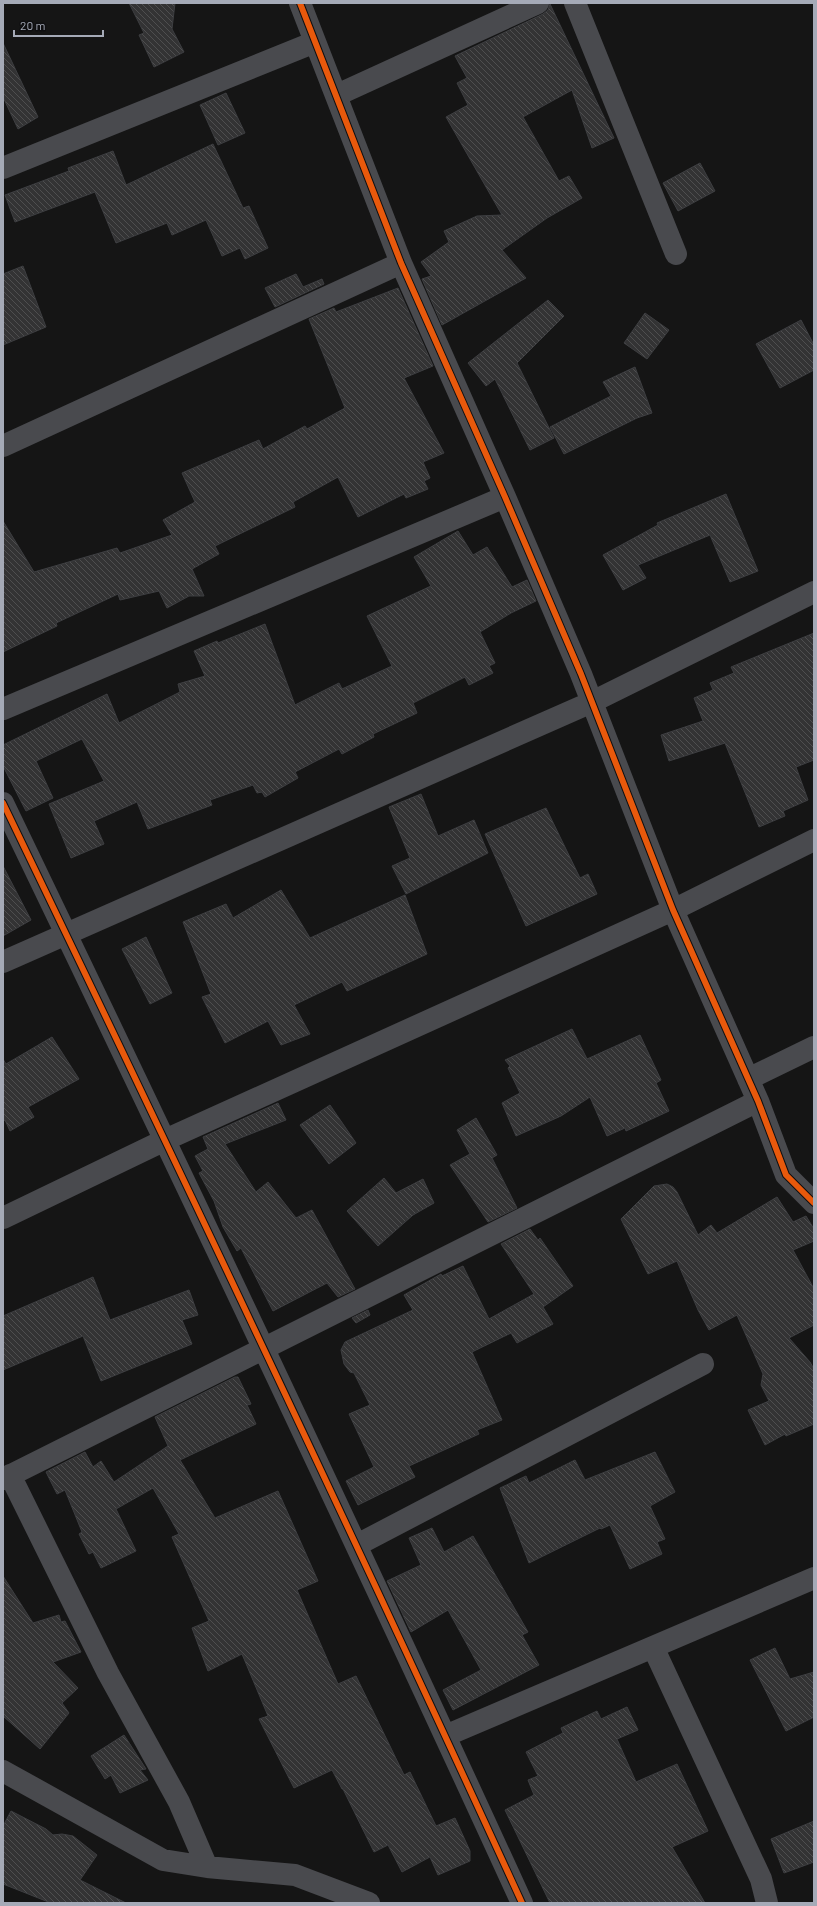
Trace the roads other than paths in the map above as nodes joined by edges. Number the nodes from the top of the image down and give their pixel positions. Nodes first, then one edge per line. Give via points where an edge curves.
1 (300, 3) edge
2 (538, 3) edge
3 (575, 3) edge
4 (315, 42) junction
5 (337, 95) junction
6 (3, 168) edge
7 (676, 254) dead end
8 (400, 263) junction
9 (3, 446) edge
10 (505, 497) junction
11 (814, 592) edge
12 (592, 702) junction
13 (3, 709) edge
14 (3, 803) edge
15 (814, 840) edge
16 (673, 910) junction
17 (66, 934) junction
18 (3, 962) edge
19 (814, 1047) edge
20 (748, 1079) junction
21 (758, 1101) junction
22 (165, 1140) junction
23 (814, 1203) edge
24 (3, 1218) edge
25 (265, 1349) junction
26 (703, 1364) dead end
27 (7, 1477) edge
28 (357, 1544) junction
29 (814, 1578) edge
30 (653, 1647) junction
31 (445, 1736) junction
32 (3, 1770) edge
33 (207, 1867) junction
34 (369, 1903) edge
35 (522, 1903) edge
36 (767, 1903) edge

1 - 4 street
2 - 5 street
3 - 7 street
4 - 5 street
4 - 6 street
5 - 8 street
8 - 9 street
8 - 10 street
10 - 12 street
10 - 13 street
11 - 12 street
12 - 16 street
12 - 17 street
14 - 17 street
15 - 16 street
16 - 20 street
16 - 22 street
17 - 18 street
17 - 22 street
19 - 20 street
20 - 21 street
21 - 23 street via 786,1175
21 - 25 street
22 - 24 street
22 - 25 street
25 - 27 street
25 - 28 street
26 - 28 street
27 - 33 street via 108,1673 179,1802
28 - 31 street
29 - 30 street
30 - 31 street
30 - 36 street via 761,1880
31 - 35 street
32 - 33 street via 164,1860
33 - 34 street via 295,1875

